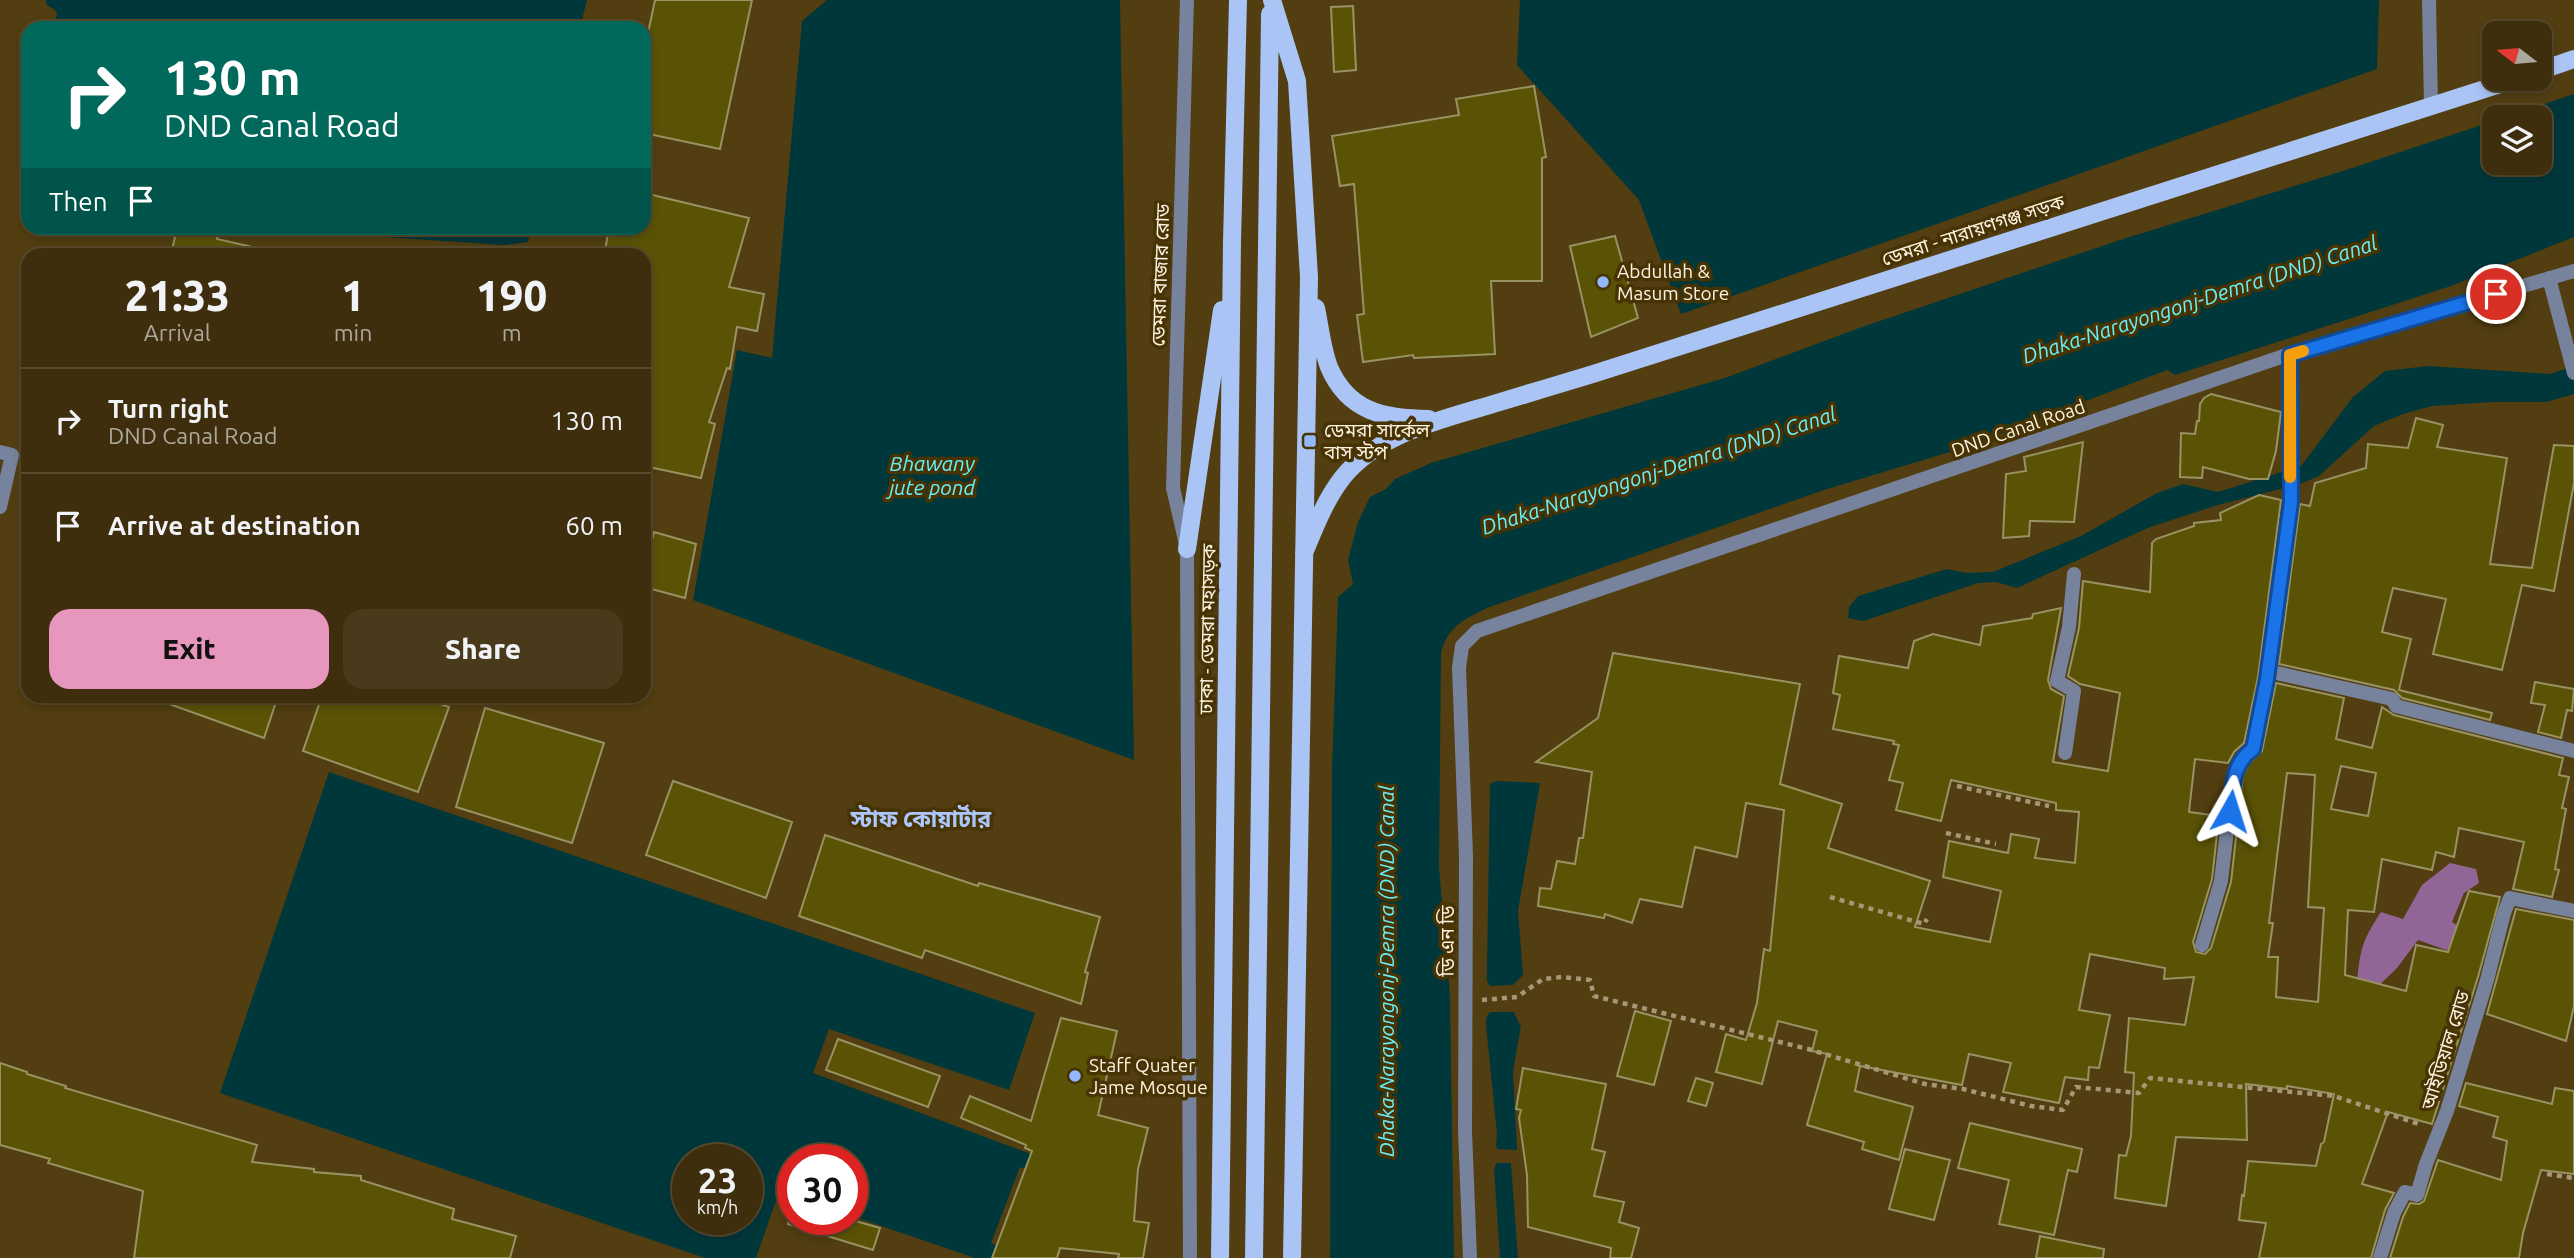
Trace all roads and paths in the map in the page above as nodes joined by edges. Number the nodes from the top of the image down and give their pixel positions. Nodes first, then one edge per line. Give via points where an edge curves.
1 (1187, 0) edge
2 (1238, 0) edge
3 (1271, 0) edge
4 (2429, 0) edge
5 (2574, 59) edge
6 (2552, 67) edge
7 (2482, 90) edge
8 (2431, 107) junction
9 (1232, 242) junction
10 (2574, 271) edge
11 (1309, 277) junction
12 (2549, 278) junction
13 (2290, 355) junction
14 (2574, 373) edge
15 (1443, 419) junction
16 (0, 452) edge
17 (0, 507) edge
18 (1187, 549) junction
19 (1304, 553) junction
20 (2074, 574) dead end
21 (1476, 631) joint
22 (2268, 671) junction
23 (2574, 751) edge
24 (2065, 752) dead end
25 (1957, 786) dead end
26 (2049, 806) dead end
27 (1946, 834) dead end
28 (1996, 844) dead end
29 (1830, 897) dead end
30 (2574, 911) edge
31 (1927, 919) dead end
32 (2202, 945) dead end
33 (1465, 1002) junction
34 (2440, 1130) junction
35 (2547, 1174) dead end
36 (2574, 1178) edge
37 (1190, 1258) edge
38 (1220, 1258) edge
39 (1254, 1258) edge
40 (1292, 1258) edge
41 (1470, 1258) edge
42 (2380, 1258) edge

1 - 18 street, ডেমরা বাজার রোড via 1172,488
2 - 9 main road, ঢাকা - ডেমরা মহাসড়ক
3 - 11 main road via 1297,81
3 - 39 main road
4 - 8 street
5 - 6 main road
7 - 8 main road, ডেমরা - নারায়ণগঞ্জ সড়ক
8 - 15 main road, ডেমরা - নারায়ণগঞ্জ সড়ক
9 - 18 main road
9 - 38 main road, ঢাকা - ডেমরা মহাসড়ক
10 - 12 street, DND Canal Road
11 - 15 main road, ডেমরা - নারায়ণগঞ্জ সড়ক via 1328,366 1354,400 1375,414
11 - 19 main road
12 - 13 street, DND Canal Road
12 - 14 street
13 - 21 street, DND Canal Road
13 - 22 street via 2291,493
15 - 19 main road, ডেমরা - নারায়ণগঞ্জ সড়ক via 1400,435 1360,459 1325,504
16 - 17 street via 12,455
18 - 37 street, ডেমরা বাজার রোড
19 - 40 main road
20 - 24 street via 2057,681 2074,691
21 - 33 street, ডি এন ডি via 1462,646 1459,668 1466,856
22 - 23 street via 2392,699 2396,706
22 - 32 street via 2253,749 2234,772 2221,881
25 - 26 path
27 - 28 path
29 - 31 path via 1906,920 1924,924
30 - 34 street, আইডিয়াল রোড via 2510,898
33 - 34 path via 1517,997 1544,979 1562,976 1590,980 1594,996 1808,1048 1925,1084 2031,1106 2063,1110 2077,1087 2138,1093 2150,1078 2334,1096
33 - 41 street, ডি এন ডি
34 - 42 street, আইডিয়াল রোড via 2417,1195 2405,1192
35 - 36 path

